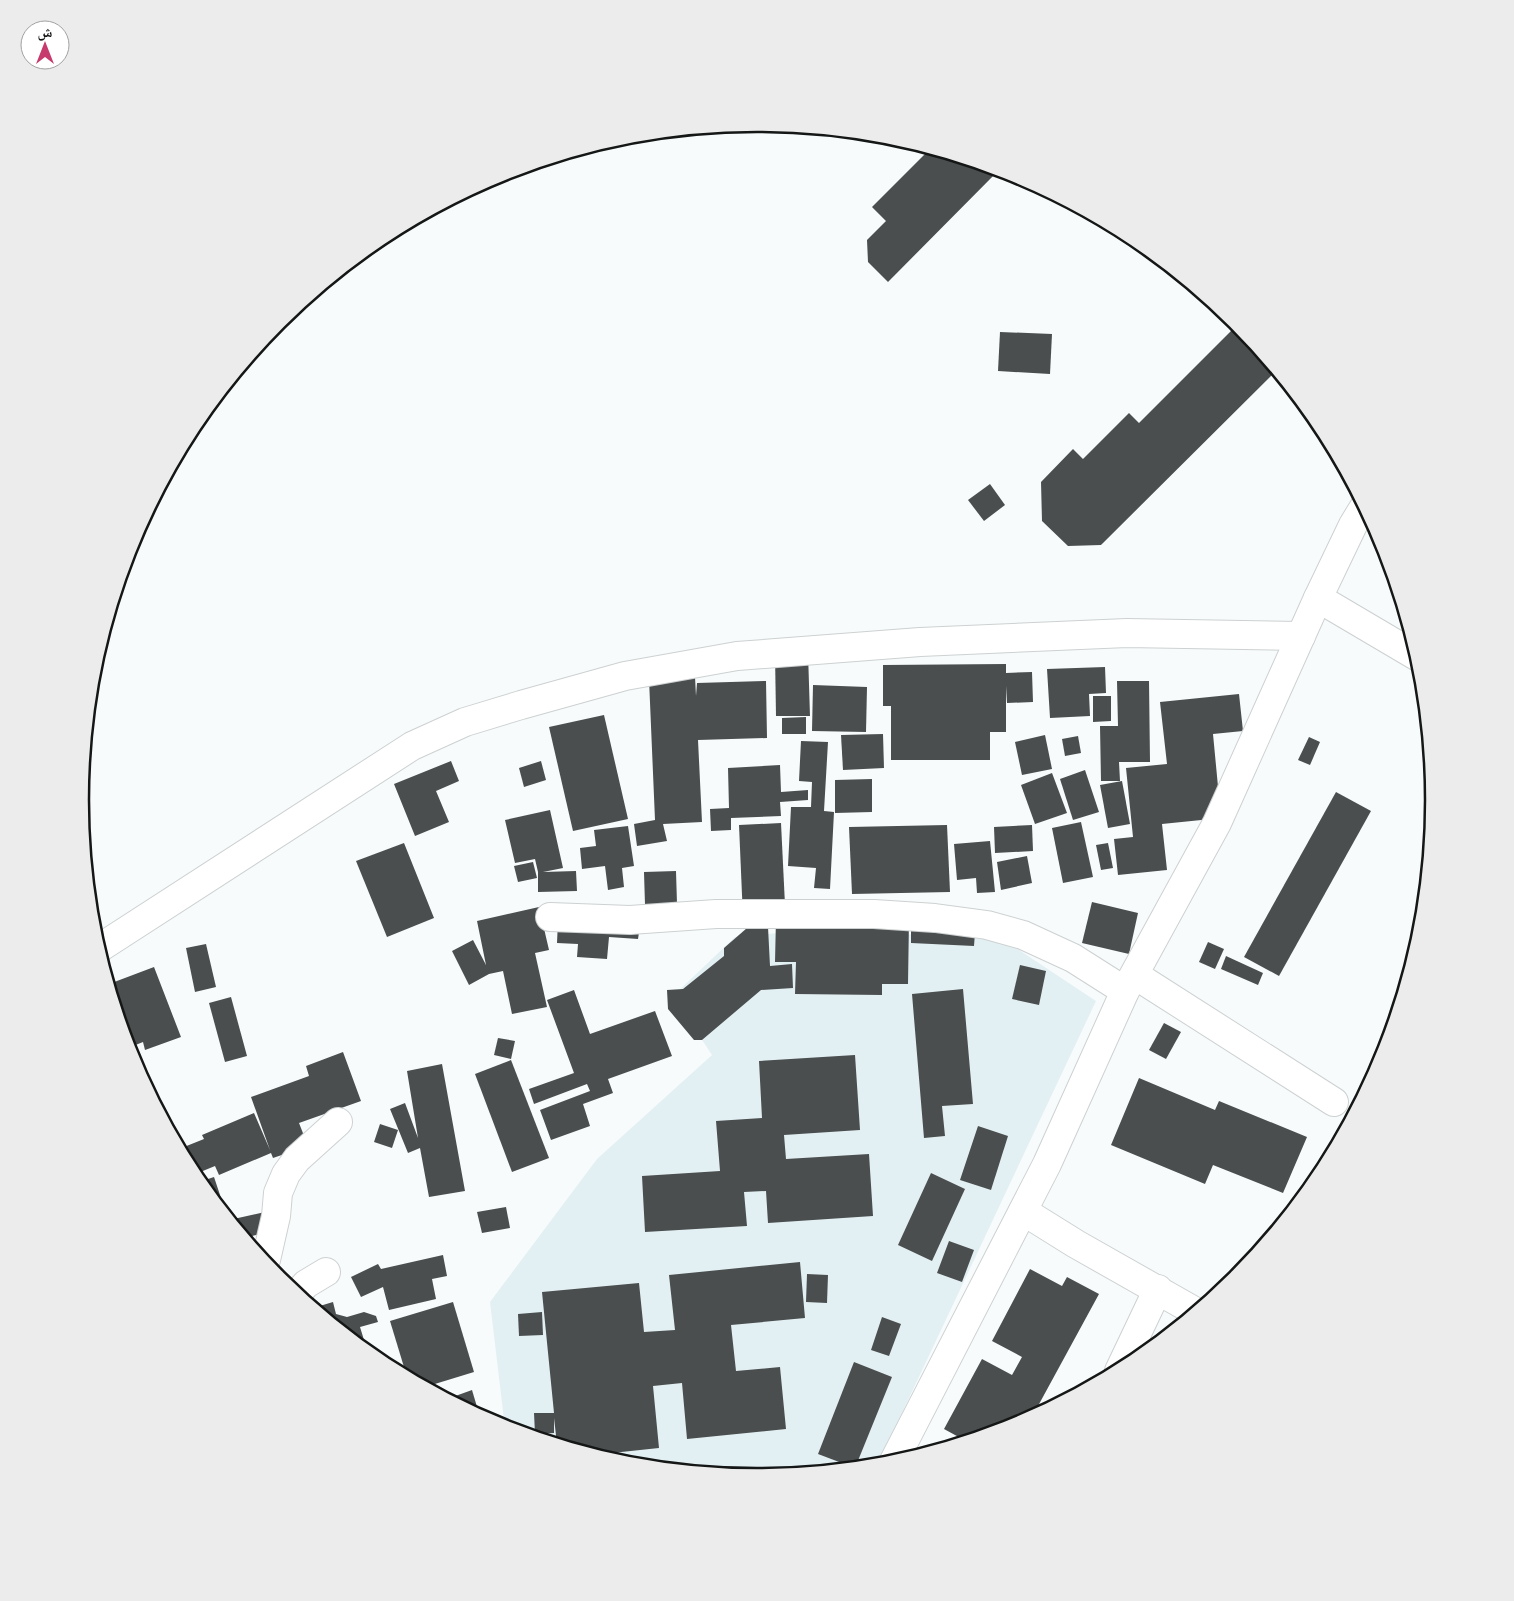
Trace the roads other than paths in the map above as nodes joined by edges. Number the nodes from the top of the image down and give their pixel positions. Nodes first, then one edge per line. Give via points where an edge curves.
1 (1360, 514) edge
2 (1318, 598) junction
3 (1301, 636) junction
4 (1407, 651) edge
5 (550, 917) dead end
6 (105, 944) edge
7 (1130, 983) junction
8 (1334, 1102) dead end
9 (338, 1122) dead end
10 (1023, 1210) junction
11 (267, 1255) edge
12 (326, 1272) dead end
13 (301, 1289) edge
14 (1158, 1289) junction
15 (1191, 1309) edge
16 (1125, 1358) edge
17 (898, 1453) edge

1 - 2 street
2 - 3 street
2 - 4 street
3 - 6 street via 1127,633 920,642 737,656 625,676 465,722 412,746
3 - 7 street via 1217,823
5 - 7 street via 630,920 716,914 874,914 935,918 987,925 1024,935
7 - 8 street
7 - 10 street
9 - 11 street via 296,1159 286,1174 278,1193
10 - 14 street via 1076,1244
10 - 17 street
12 - 13 street
14 - 15 street
14 - 16 street

